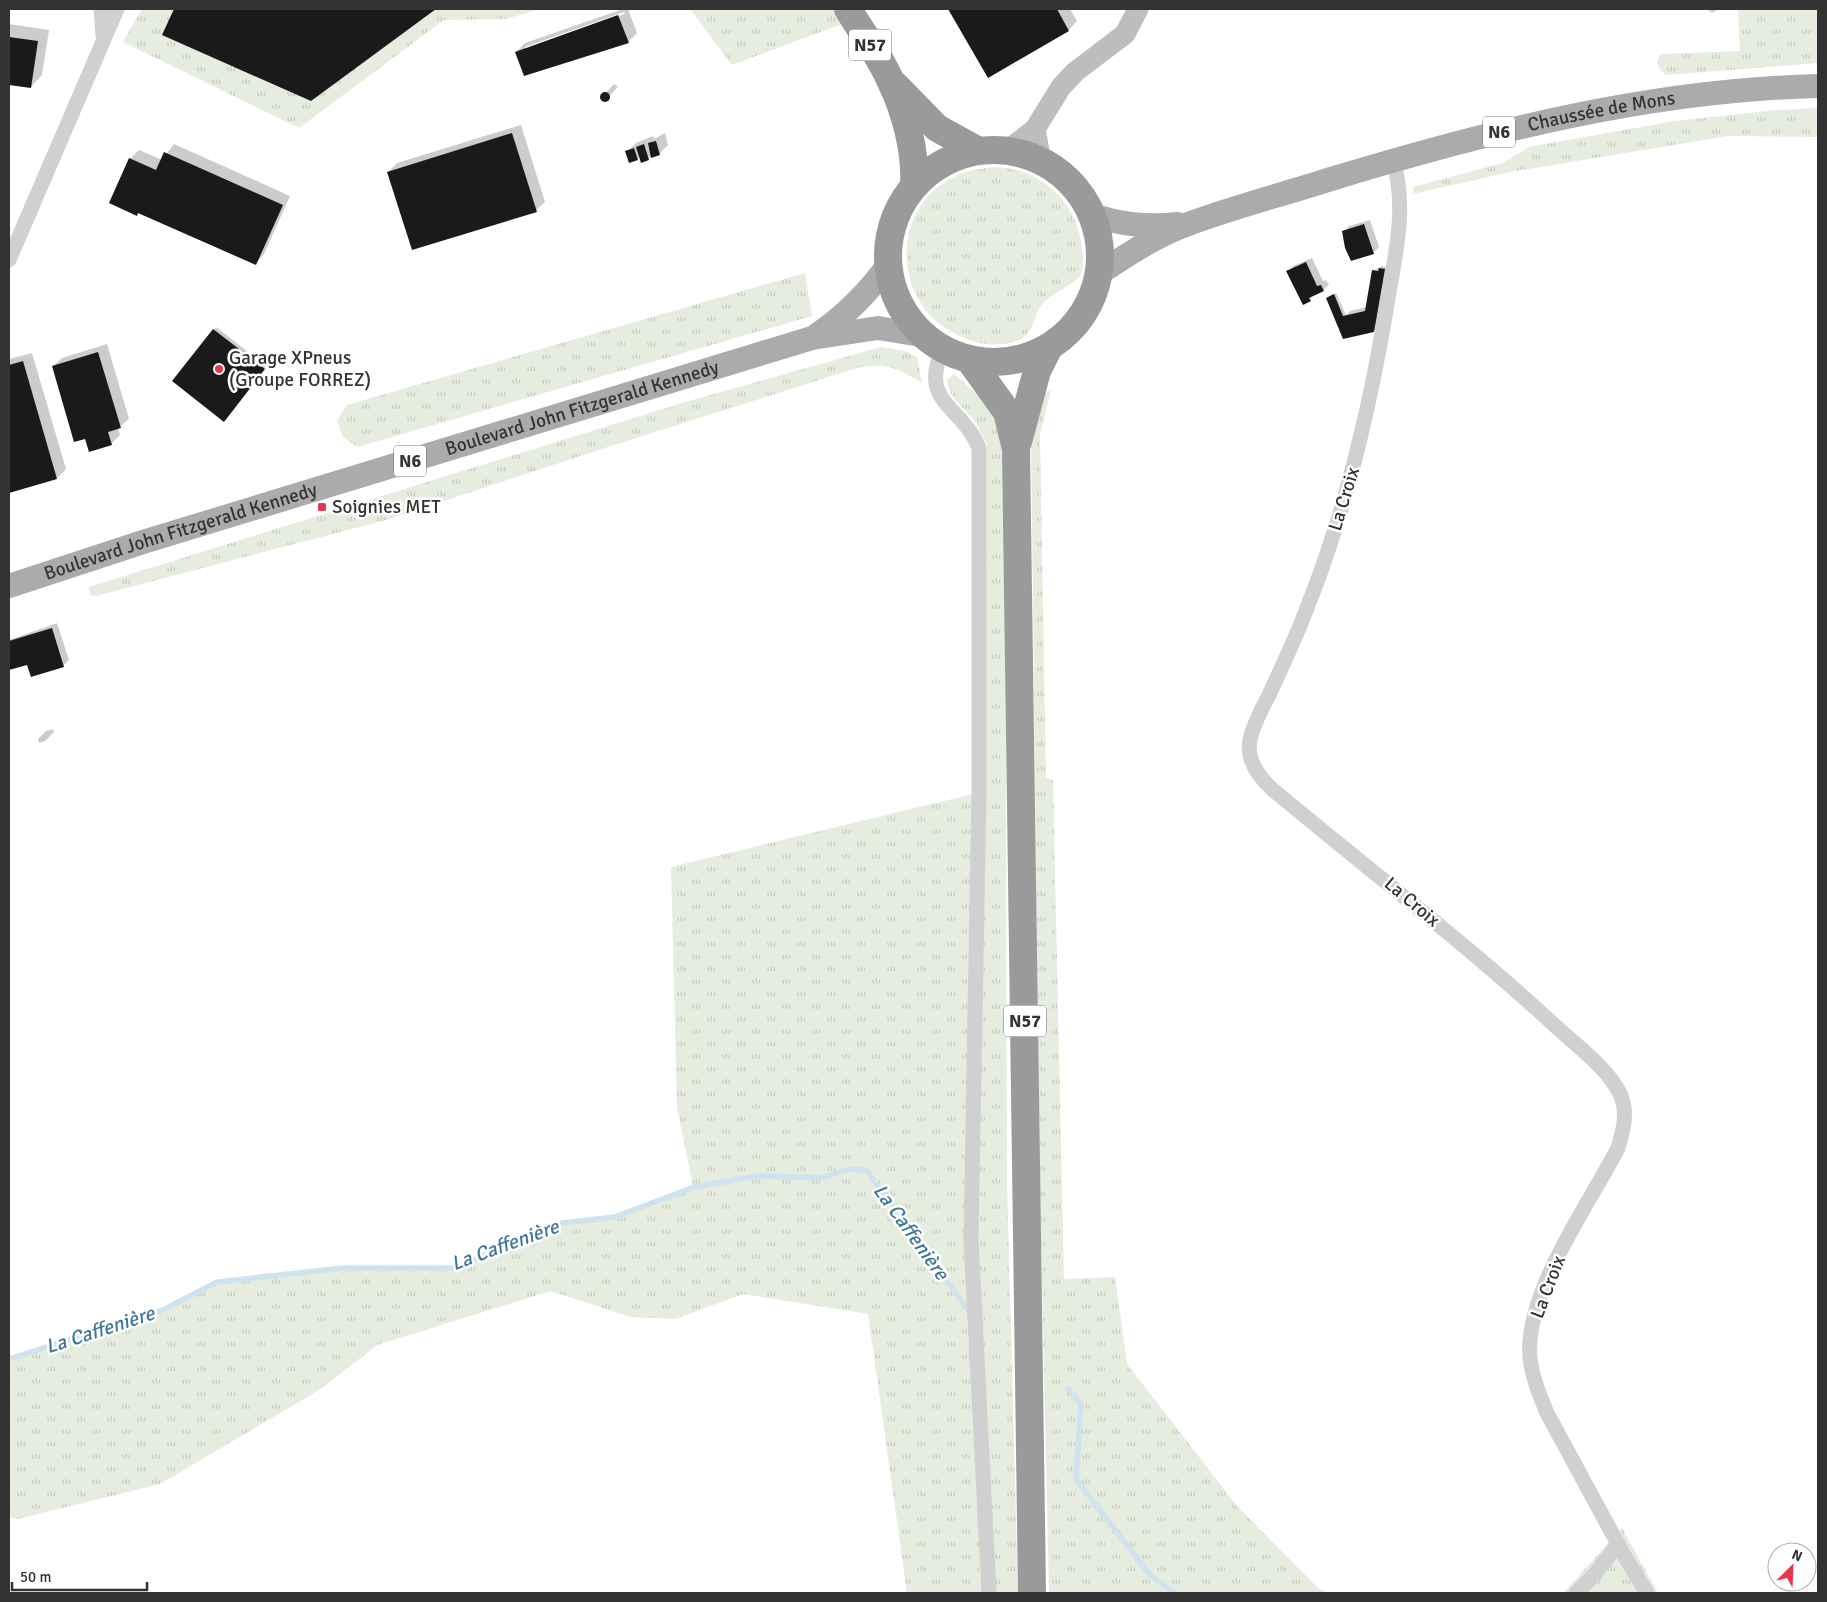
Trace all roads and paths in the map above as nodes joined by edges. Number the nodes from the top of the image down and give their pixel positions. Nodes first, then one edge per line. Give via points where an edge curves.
1 (101, 9) edge
2 (117, 9) edge
3 (848, 9) edge
4 (1138, 9) edge
5 (103, 40) junction
6 (892, 82) junction
7 (1818, 86) edge
8 (1035, 129) junction
9 (977, 150) junction
10 (1007, 151) junction
11 (1393, 160) junction
12 (1042, 162) junction
13 (914, 186) junction
14 (1090, 214) junction
15 (1189, 223) junction
16 (9, 260) edge
17 (888, 264) junction
18 (1098, 274) junction
19 (812, 338) junction
20 (932, 342) junction
21 (1049, 347) junction
22 (969, 360) junction
23 (1016, 449) junction
24 (9, 586) edge
25 (1618, 1544) junction
26 (989, 1593) edge
27 (1032, 1593) edge
28 (1576, 1593) edge
29 (1647, 1593) edge

1 - 5 street
2 - 5 street
3 - 6 highway, N57
4 - 8 street via 1121,38 1091,59 1061,87
5 - 16 street
6 - 9 highway, N57 via 937,128
6 - 13 highway, N57 via 912,144
7 - 11 main road, Chaussée de Mons / N6 via 1712,94 1571,115
8 - 10 street
8 - 12 street
9 - 10 highway
9 - 13 highway via 951,160
10 - 12 highway
11 - 15 main road, Chaussée de Mons / N6
11 - 25 street, La Croix via 1400,182 1401,210 1377,371 1364,431 1321,571 1292,646 1254,726 1250,753 1256,770 1272,789 1511,985 1594,1062 1621,1096 1625,1113 1618,1148 1546,1282 1533,1320 1530,1357 1547,1413
12 - 14 highway via 1069,181 1081,195
13 - 17 highway via 894,222
14 - 15 main road, Chaussée de Mons / N6 via 1138,226
14 - 18 highway via 1100,252
15 - 18 main road, Chaussée de Mons / N6
17 - 19 main road, Boulevard John Fitzgerald Kennedy / N6 via 866,294 842,318
17 - 20 highway via 895,296 911,324
18 - 21 highway via 1082,316
19 - 20 main road, Boulevard John Fitzgerald Kennedy / N6 via 878,328
19 - 24 main road, Boulevard John Fitzgerald Kennedy / N6
20 - 22 highway
20 - 26 street via 938,361 935,387 949,408 966,422 979,448 979,790 971,1240
21 - 22 highway via 1017,360
21 - 23 highway, N57 via 1036,371
22 - 23 highway, N57 via 1007,412
23 - 27 highway, N57
25 - 28 street
25 - 29 street, La Croix

